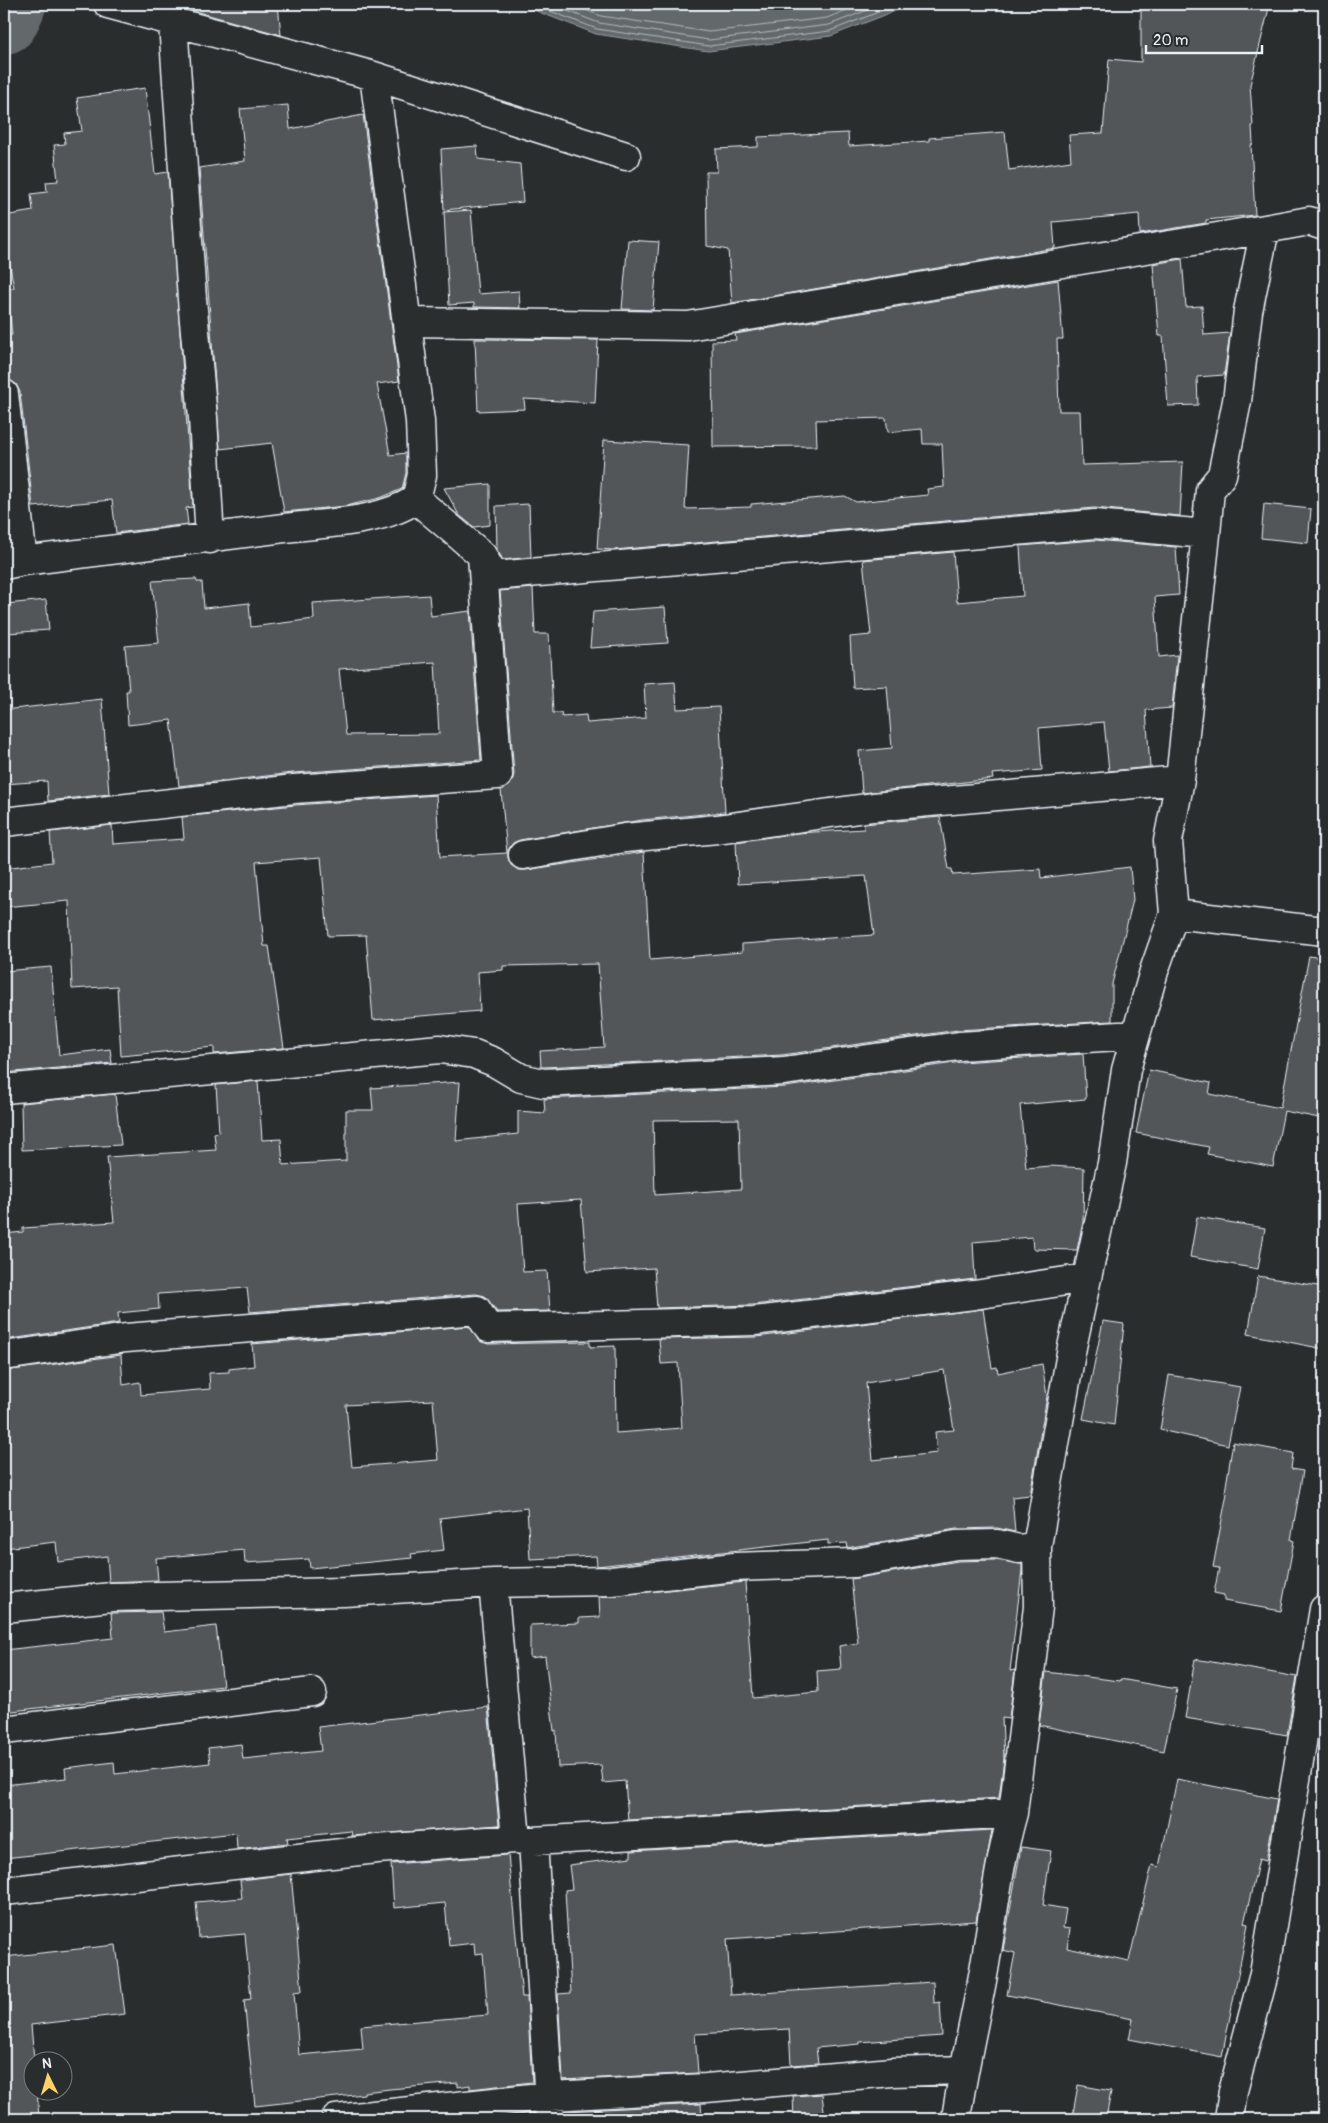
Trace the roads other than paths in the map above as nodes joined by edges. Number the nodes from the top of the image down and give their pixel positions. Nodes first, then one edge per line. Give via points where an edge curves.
1 (108, 4) edge
2 (173, 23) junction
3 (374, 76) junction
4 (626, 156) dead end
5 (1324, 226) edge
6 (1264, 230) junction
7 (407, 322) junction
8 (4, 394) edge
9 (416, 499) junction
10 (1206, 534) junction
11 (210, 539) junction
12 (482, 555) junction
13 (13, 563) edge
14 (1180, 780) junction
15 (4, 822) edge
16 (523, 855) dead end
17 (1174, 914) junction
18 (1324, 931) edge
19 (1135, 1035) junction
20 (4, 1089) edge
21 (1086, 1278) junction
22 (4, 1356) edge
23 (1037, 1546) junction
24 (493, 1583) junction
25 (4, 1608) edge
26 (1324, 1609) edge
27 (312, 1692) dead end
28 (4, 1730) edge
29 (1013, 1814) junction
30 (525, 1840) junction
31 (4, 1891) edge
32 (962, 2070) junction
33 (550, 2108) edge
34 (336, 2119) edge
35 (956, 2119) edge
36 (1229, 2119) edge

1 - 2 street
2 - 3 street
2 - 11 street
3 - 4 street
3 - 7 street
5 - 6 street via 1309,221
6 - 7 street via 688,326
6 - 10 street via 1248,311 1237,401 1222,475 1210,490
7 - 9 street via 420,421 422,475
8 - 13 street
9 - 11 street via 401,509 370,517
9 - 12 street
10 - 12 street via 1095,524 494,576
10 - 14 street
11 - 13 street
12 - 15 street via 498,775 294,789
14 - 16 street via 874,806 716,829 626,838
14 - 17 street via 1168,841
17 - 18 street
17 - 19 street
19 - 20 street via 960,1046 784,1071 543,1083 521,1078 474,1054 440,1049
19 - 21 street via 1126,1070 1112,1163
21 - 22 street via 754,1321 488,1328 477,1310 126,1338
21 - 23 street
23 - 24 street via 1018,1549 996,1544 956,1545 854,1563 734,1567 612,1581
23 - 29 street via 1038,1607
24 - 25 street via 344,1592 112,1597
24 - 30 street
26 - 36 street via 1264,1974 1233,2091
27 - 28 street
29 - 30 street
29 - 32 street via 1004,1846 984,1971
30 - 31 street via 377,1849
30 - 33 street
32 - 33 street via 892,2072 706,2088
32 - 35 street
33 - 34 street

